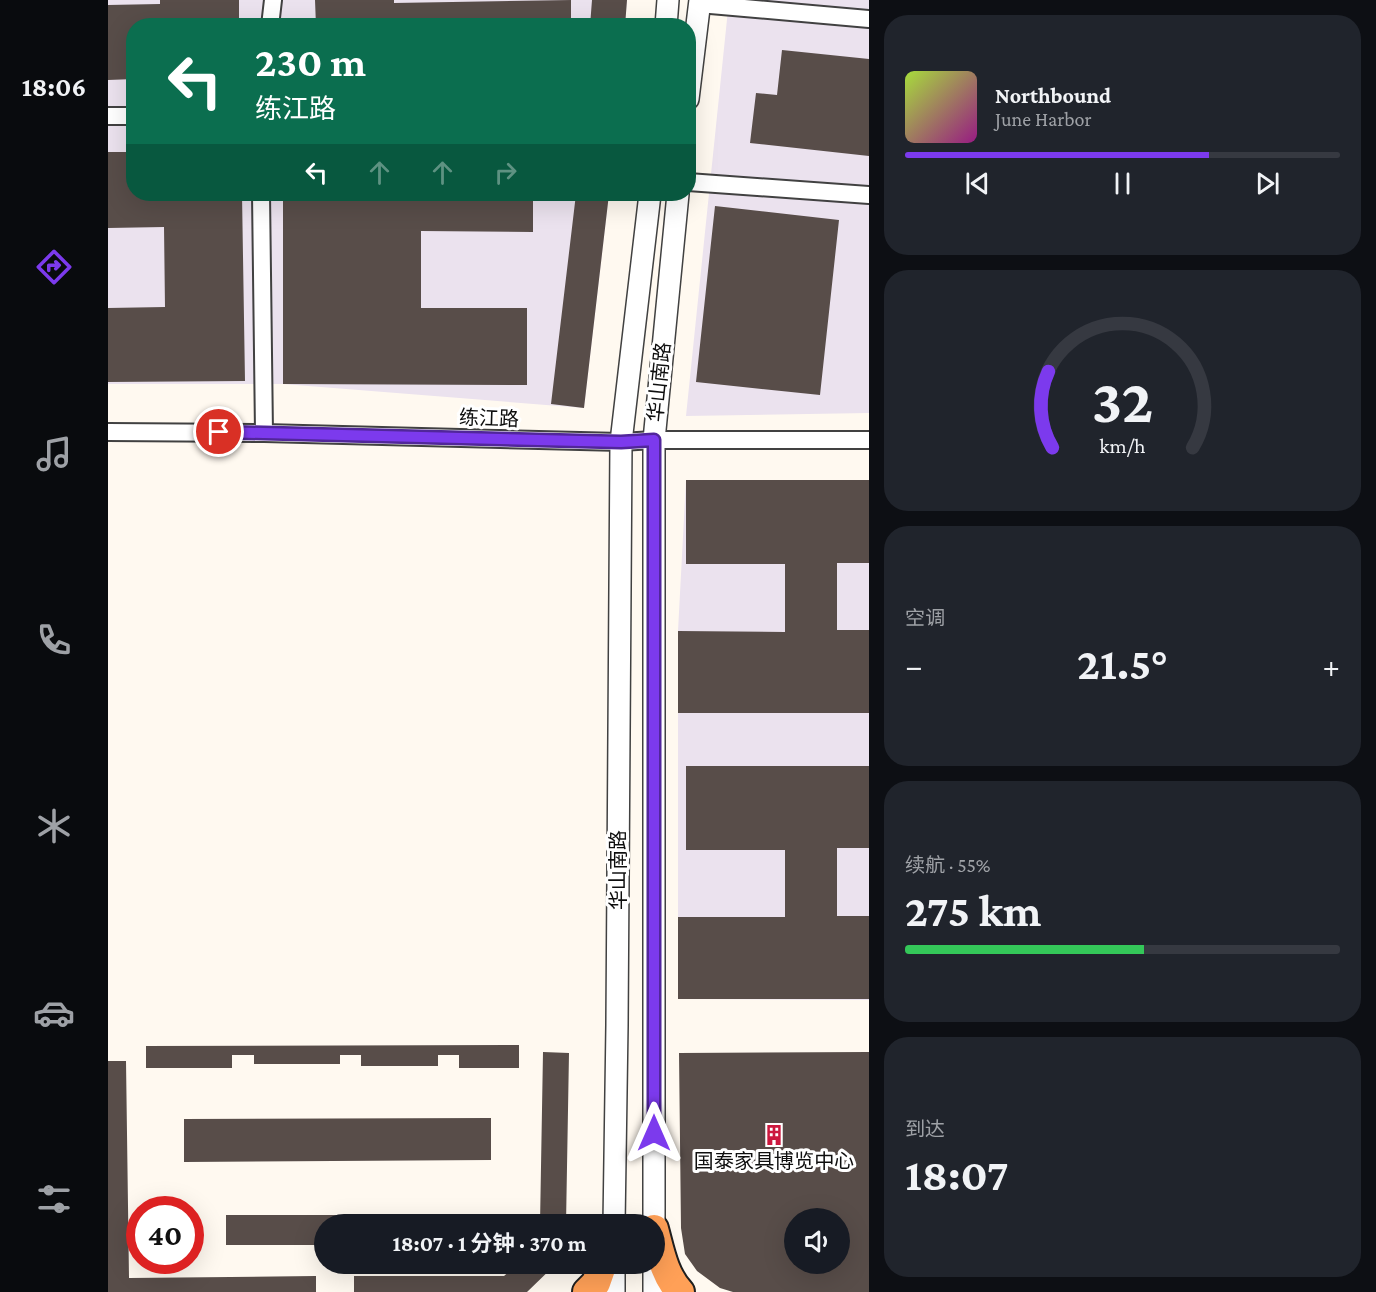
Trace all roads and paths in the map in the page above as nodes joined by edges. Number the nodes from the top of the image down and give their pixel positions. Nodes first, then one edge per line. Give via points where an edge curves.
1 (273, 0) edge
2 (668, 0) edge
3 (700, 2) edge
4 (271, 18) edge
5 (667, 18) edge
6 (869, 19) edge
7 (696, 34) edge
8 (108, 116) edge
9 (126, 116) edge
10 (696, 183) edge
11 (869, 195) edge
12 (261, 201) edge
13 (649, 201) edge
14 (677, 201) edge
15 (108, 432) edge
16 (264, 433) junction
17 (654, 440) junction
18 (869, 440) edge
19 (621, 442) junction
20 (614, 1214) edge
21 (654, 1214) edge
22 (665, 1266) edge
23 (599, 1274) edge
24 (614, 1274) edge
25 (654, 1274) edge
26 (588, 1292) edge
27 (614, 1292) edge
28 (654, 1292) edge
29 (680, 1292) edge

1 - 4 street
2 - 5 street
3 - 6 street
3 - 7 street
8 - 9 street
10 - 11 street
12 - 16 street
13 - 19 street, 华山南路
14 - 17 street, 华山南路
15 - 16 street, 练江路
16 - 19 street, 练江路
17 - 18 street, 练江路
17 - 19 street, 练江路
17 - 21 street, 华山南路
19 - 20 street, 华山南路
22 - 29 highway
23 - 26 highway
24 - 27 street
25 - 28 street, 华山南路

